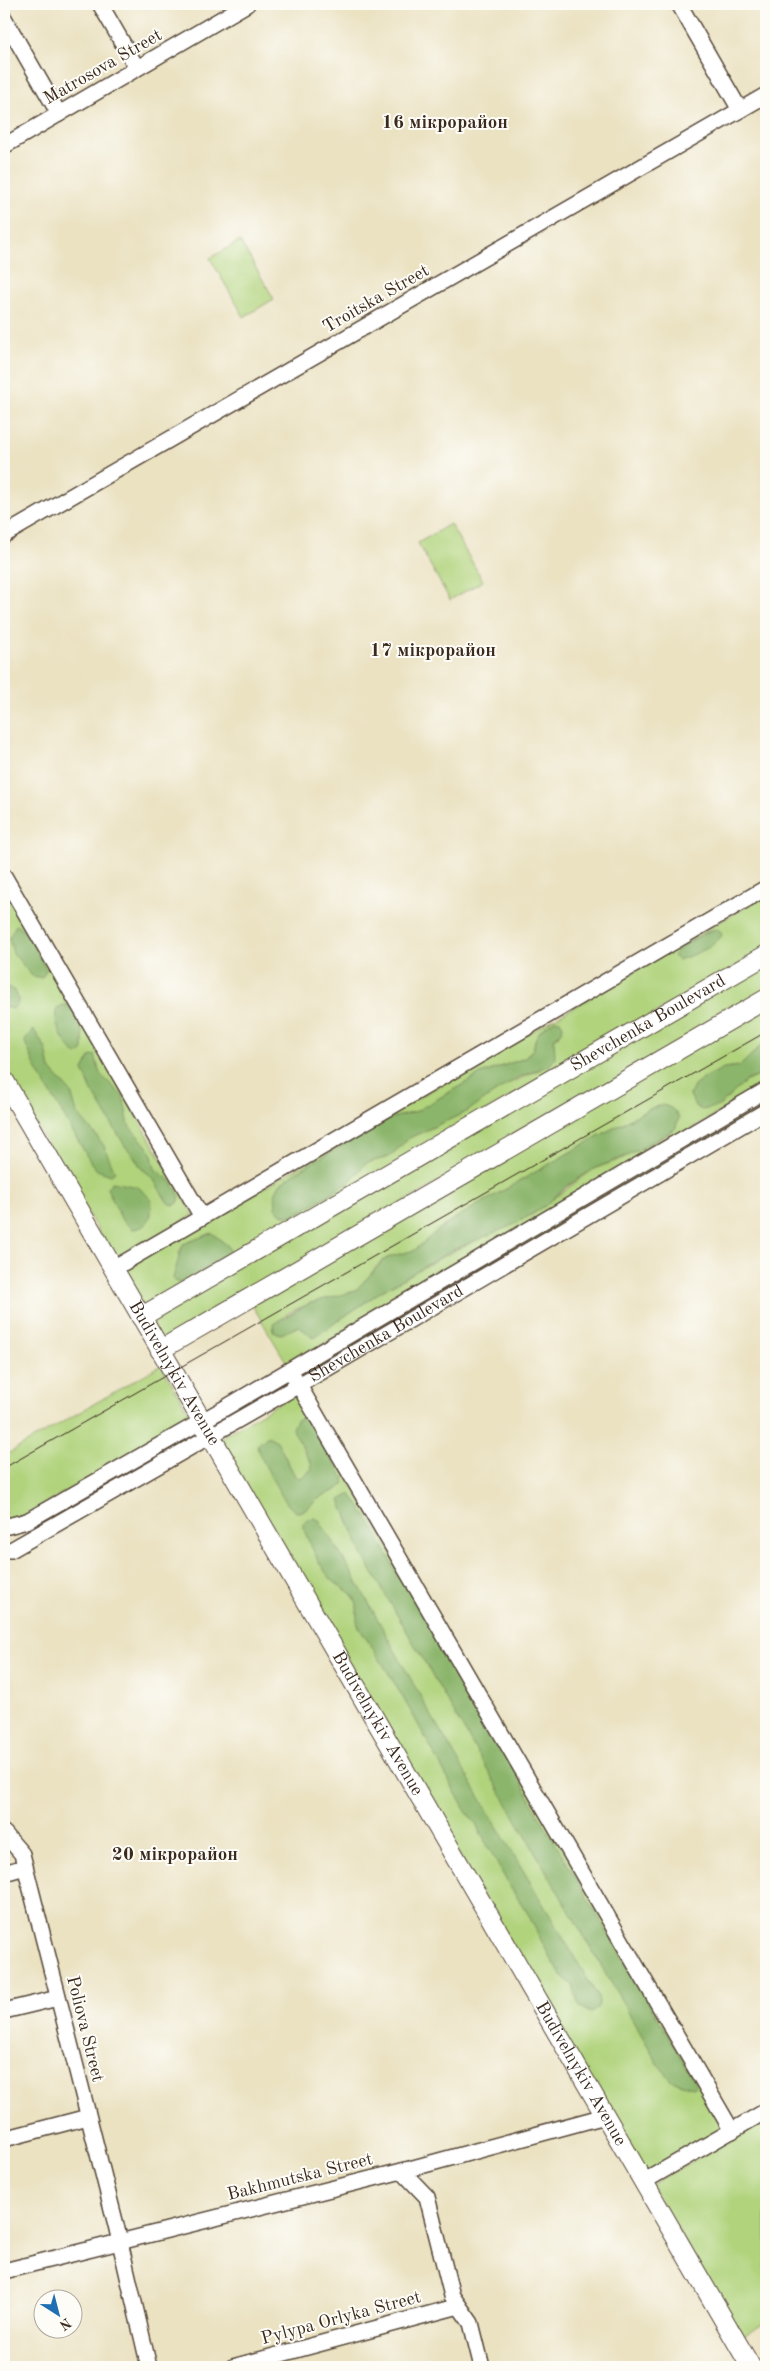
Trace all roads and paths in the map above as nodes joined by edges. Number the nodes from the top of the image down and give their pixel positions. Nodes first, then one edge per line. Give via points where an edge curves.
1 (100, 4) edge
2 (217, 4) edge
3 (247, 4) edge
4 (679, 4) edge
5 (225, 17) junction
6 (4, 18) edge
7 (137, 68) junction
8 (766, 95) edge
9 (740, 110) junction
10 (59, 114) junction
11 (4, 146) edge
12 (4, 535) edge
13 (4, 876) edge
14 (766, 888) edge
15 (766, 955) edge
16 (766, 999) edge
17 (4, 1080) edge
18 (764, 1097) edge
19 (766, 1110) edge
20 (202, 1217) junction
21 (113, 1269) junction
22 (141, 1316) junction
23 (160, 1350) junction
24 (290, 1370) junction
25 (299, 1385) junction
26 (206, 1429) junction
27 (27, 1521) junction
28 (4, 1527) edge
29 (8, 1550) edge
30 (4, 1564) edge
31 (4, 1832) edge
32 (25, 1867) junction
33 (4, 1873) edge
34 (58, 1998) junction
35 (4, 2011) edge
36 (766, 2111) edge
37 (605, 2116) junction
38 (88, 2117) junction
39 (732, 2131) junction
40 (4, 2138) edge
41 (402, 2171) junction
42 (643, 2182) junction
43 (120, 2240) junction
44 (4, 2272) edge
45 (458, 2306) junction
46 (149, 2367) edge
47 (232, 2367) edge
48 (482, 2367) edge
49 (751, 2367) edge

1 - 7 street
2 - 5 street
3 - 5 street, Matrosova Street
4 - 9 street
5 - 7 street, Matrosova Street
6 - 10 street
7 - 10 street, Matrosova Street
8 - 9 street, Troitska Street
9 - 12 street, Troitska Street
10 - 11 street, Matrosova Street
13 - 20 street
14 - 20 street
15 - 22 main road, Shevchenka Boulevard
16 - 23 main road
17 - 21 main road, Budivelnykiv Avenue
18 - 24 street, Shevchenka Boulevard
19 - 25 street, Shevchenka Boulevard
20 - 21 street
21 - 22 main road, Budivelnykiv Avenue
22 - 23 main road, Budivelnykiv Avenue
23 - 26 main road, Budivelnykiv Avenue
24 - 25 street
24 - 26 street, Shevchenka Boulevard
25 - 26 street, Shevchenka Boulevard
25 - 39 street
26 - 27 street, Shevchenka Boulevard
26 - 29 street, Shevchenka Boulevard
26 - 37 main road, Budivelnykiv Avenue
27 - 28 street, Shevchenka Boulevard
27 - 29 street
29 - 30 street
31 - 32 street, Poliova Street via 22,1854
32 - 33 street
32 - 34 street, Poliova Street
34 - 35 street
34 - 38 street, Poliova Street
36 - 39 street
37 - 41 street, Bakhmutska Street
37 - 42 main road, Budivelnykiv Avenue
38 - 40 street
38 - 43 street, Poliova Street
39 - 42 street
41 - 43 street, Bakhmutska Street
41 - 45 street via 427,2197 452,2296
42 - 49 main road, Budivelnykiv Avenue
43 - 44 street, Bakhmutska Street
43 - 46 street, Poliova Street
45 - 47 street, Pylypa Orlyka Street
45 - 48 street via 471,2323

